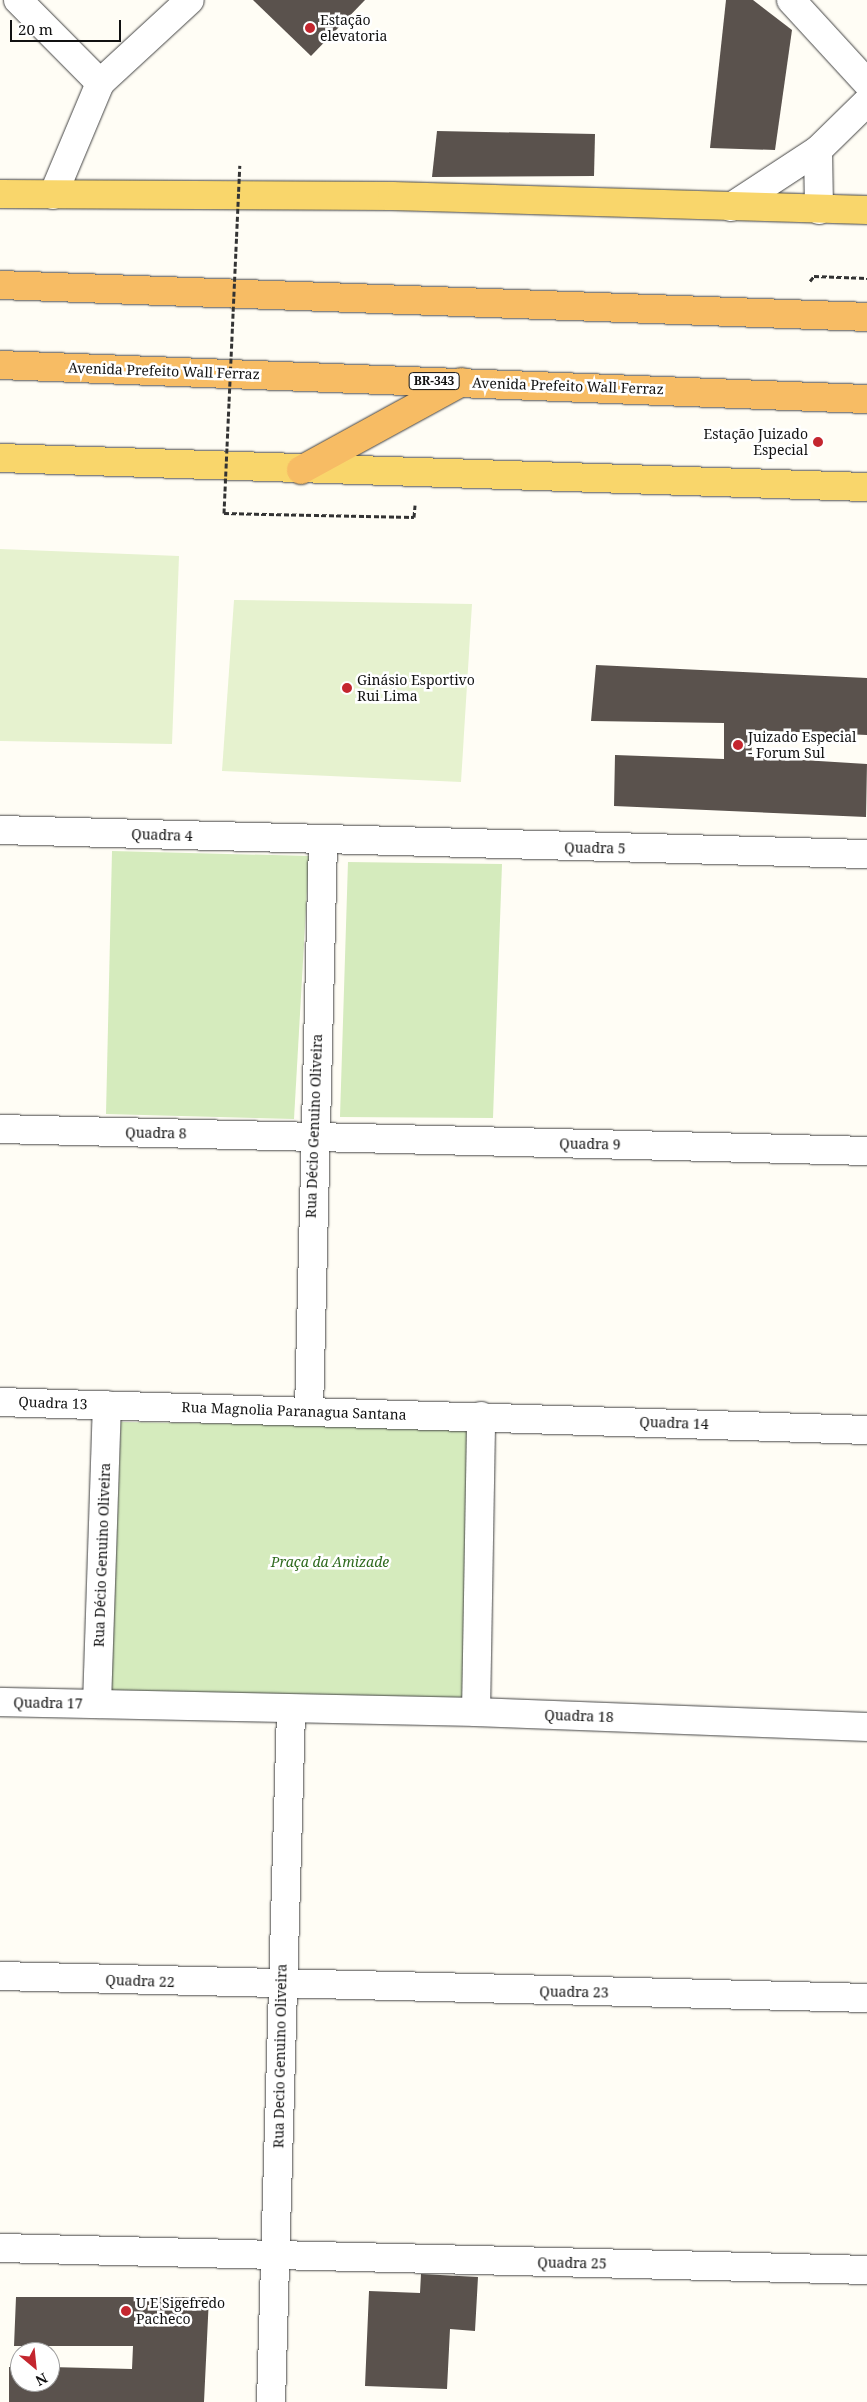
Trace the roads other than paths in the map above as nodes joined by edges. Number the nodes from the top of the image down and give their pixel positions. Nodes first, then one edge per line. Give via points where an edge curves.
1 (18, 0) edge
2 (190, 0) edge
3 (790, 0) edge
4 (100, 82) junction
5 (867, 84) edge
6 (867, 102) edge
7 (818, 150) junction
8 (0, 194) edge
9 (53, 195) junction
10 (731, 207) junction
11 (819, 210) junction
12 (867, 210) edge
13 (0, 285) edge
14 (867, 317) edge
15 (0, 365) edge
16 (462, 382) junction
17 (867, 399) edge
18 (0, 458) edge
19 (301, 470) junction
20 (867, 487) edge
21 (0, 830) edge
22 (323, 841) junction
23 (867, 854) edge
24 (0, 1128) edge
25 (313, 1137) junction
26 (867, 1150) edge
27 (0, 1402) edge
28 (107, 1405) junction
29 (309, 1411) junction
30 (481, 1416) junction
31 (867, 1430) edge
32 (0, 1702) edge
33 (97, 1704) junction
34 (291, 1710) junction
35 (476, 1712) junction
36 (867, 1727) edge
37 (0, 1976) edge
38 (280, 1986) junction
39 (867, 1998) edge
40 (0, 2248) edge
41 (277, 2255) junction
42 (867, 2270) edge
43 (271, 2402) edge

1 - 4 street
2 - 4 street
3 - 5 street
4 - 9 street
6 - 7 street
7 - 10 street
7 - 11 street
8 - 9 main road
9 - 10 main road via 392,196
10 - 11 main road
11 - 12 main road
13 - 14 highway
15 - 16 highway, Avenida Prefeito Wall Ferraz / BR-343
16 - 17 highway, Avenida Prefeito Wall Ferraz / BR-343
16 - 19 highway
18 - 19 main road
19 - 20 main road
21 - 22 street, Quadra 4
22 - 23 street, Quadra 5
22 - 25 street, Rua Décio Genuino Oliveira
24 - 25 street, Quadra 8
25 - 26 street, Quadra 9
25 - 29 street, Rua Décio Genuino Oliveira
27 - 28 street, Quadra 13
28 - 29 street, Rua Magnolia Paranagua Santana
28 - 33 street, Rua Décio Genuino Oliveira
29 - 30 street, Rua Magnolia Paranagua Santana
30 - 31 street, Quadra 14
30 - 35 street
32 - 33 street, Quadra 17
33 - 34 street, Quadra 17
34 - 35 street, Quadra 18
34 - 38 street, Rua Decio Genuino Oliveira
35 - 36 street, Quadra 18
37 - 38 street, Quadra 22
38 - 39 street, Quadra 23
38 - 41 street, Rua Decio Genuino Oliveira
40 - 41 street
41 - 42 street, Quadra 25
41 - 43 street, Rua Decio Genuino Oliveira

